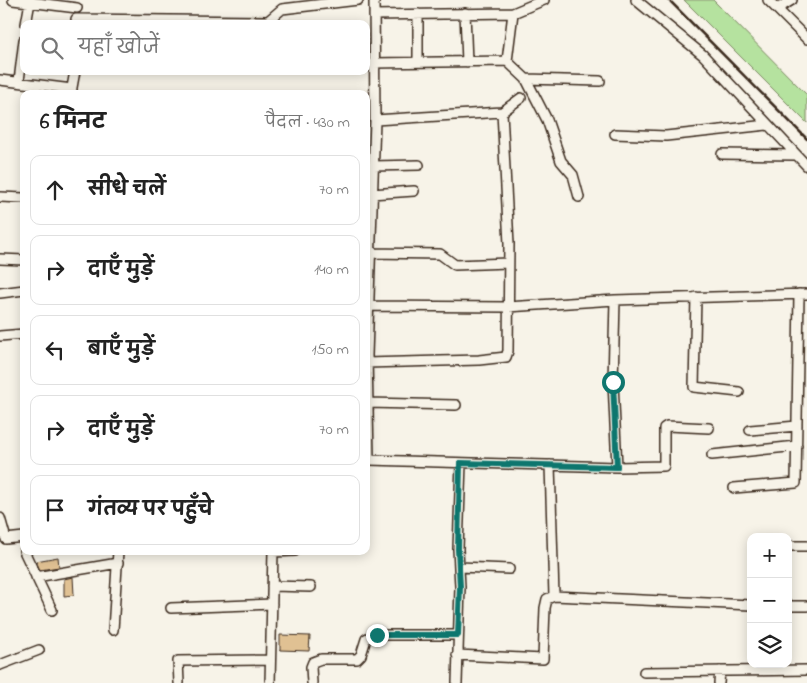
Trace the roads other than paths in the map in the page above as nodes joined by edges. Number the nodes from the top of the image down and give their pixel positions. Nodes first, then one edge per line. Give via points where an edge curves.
1 (13, 0) edge
2 (358, 0) edge
3 (374, 0) edge
4 (544, 0) edge
5 (636, 0) edge
6 (768, 0) edge
7 (792, 0) edge
8 (30, 2) junction
9 (77, 4) edge
10 (777, 9) junction
11 (465, 13) junction
12 (513, 13) junction
13 (418, 14) junction
14 (374, 15) junction
15 (27, 20) edge
16 (76, 20) edge
17 (269, 20) edge
18 (807, 39) edge
19 (507, 61) junction
20 (418, 62) junction
21 (467, 62) junction
22 (374, 63) junction
23 (20, 73) edge
24 (74, 75) edge
25 (526, 79) junction
26 (0, 80) edge
27 (19, 81) junction
28 (600, 81) dead end
29 (66, 90) edge
30 (71, 90) edge
31 (522, 98) dead end
32 (502, 112) junction
33 (375, 120) junction
34 (767, 125) junction
35 (370, 131) edge
36 (615, 134) dead end
37 (722, 154) dead end
38 (795, 155) junction
39 (419, 165) dead end
40 (373, 166) junction
41 (807, 166) edge
42 (414, 191) dead end
43 (371, 194) junction
44 (0, 197) edge
45 (580, 197) dead end
46 (20, 198) edge
47 (370, 200) edge
48 (370, 253) edge
49 (0, 259) edge
50 (20, 260) edge
51 (508, 263) junction
52 (20, 290) edge
53 (0, 293) edge
54 (803, 294) edge
55 (696, 297) junction
56 (615, 300) junction
57 (370, 306) edge
58 (507, 307) junction
59 (20, 334) edge
60 (0, 336) edge
61 (370, 363) edge
62 (739, 392) dead end
63 (370, 403) edge
64 (456, 405) dead end
65 (797, 426) junction
66 (709, 428) dead end
67 (750, 430) dead end
68 (796, 446) junction
69 (712, 455) dead end
70 (370, 460) edge
71 (460, 463) junction
72 (550, 465) junction
73 (617, 467) junction
74 (734, 488) dead end
75 (0, 518) edge
76 (20, 538) edge
77 (792, 546) edge
78 (807, 546) edge
79 (26, 555) edge
80 (118, 555) edge
81 (273, 555) edge
82 (118, 563) junction
83 (459, 567) junction
84 (509, 570) dead end
85 (36, 577) junction
86 (272, 586) junction
87 (311, 587) dead end
88 (554, 596) junction
89 (272, 604) junction
90 (747, 606) edge
91 (792, 606) edge
92 (807, 606) edge
93 (172, 608) dead end
94 (52, 610) dead end
95 (113, 630) dead end
96 (458, 635) junction
97 (39, 650) dead end
98 (457, 655) junction
99 (270, 660) junction
100 (0, 665) edge
101 (807, 670) edge
102 (720, 671) junction
103 (644, 672) dead end
104 (179, 683) edge
105 (270, 683) edge
106 (312, 683) edge
107 (457, 683) edge
108 (719, 683) edge

1 - 8 street
2 - 17 street via 282,9
3 - 14 street
4 - 12 street
5 - 34 street via 704,55
6 - 10 street
7 - 10 street
8 - 9 street
8 - 15 street
9 - 16 street
10 - 18 street
11 - 12 street
11 - 13 street
11 - 21 street
12 - 19 street
13 - 14 street
13 - 20 street
14 - 22 street
19 - 21 street
19 - 25 street
20 - 21 street
20 - 22 street
22 - 33 street
23 - 27 street
24 - 30 street
25 - 28 street
25 - 45 street via 561,161 574,174
26 - 27 street
27 - 29 street
31 - 32 street
32 - 33 street
32 - 51 street
33 - 35 street
34 - 36 street via 666,136
34 - 38 street
35 - 40 street
37 - 38 street
38 - 41 street
39 - 40 street
40 - 43 street
42 - 43 street
43 - 47 street
44 - 46 street
48 - 51 street via 440,254 455,265
49 - 50 street
51 - 58 street
52 - 53 street
54 - 55 street
54 - 65 street
55 - 56 street
55 - 62 street via 694,388
56 - 58 street
56 - 73 street via 613,382
57 - 58 street
58 - 61 street via 506,357
59 - 60 street
63 - 64 street
65 - 67 street
65 - 68 street
66 - 73 street via 667,426 664,428 664,466
68 - 69 street
68 - 74 street via 796,484
70 - 71 street
71 - 72 street
71 - 83 street
72 - 73 street
72 - 88 street
75 - 76 street via 6,539
77 - 78 street
79 - 85 street
80 - 82 street
81 - 86 street
82 - 85 street
82 - 95 street
83 - 84 street
83 - 96 street
85 - 94 street
86 - 87 street
86 - 89 street
88 - 90 street
88 - 98 street via 547,599 545,608 543,659
89 - 93 street
89 - 99 street
91 - 92 street
96 - 98 street
96 - 106 street via 373,635 366,640 357,659 321,659 314,662 311,667
97 - 100 street
98 - 107 street
99 - 104 street via 178,661
99 - 105 street
101 - 102 street
102 - 103 street
102 - 108 street

